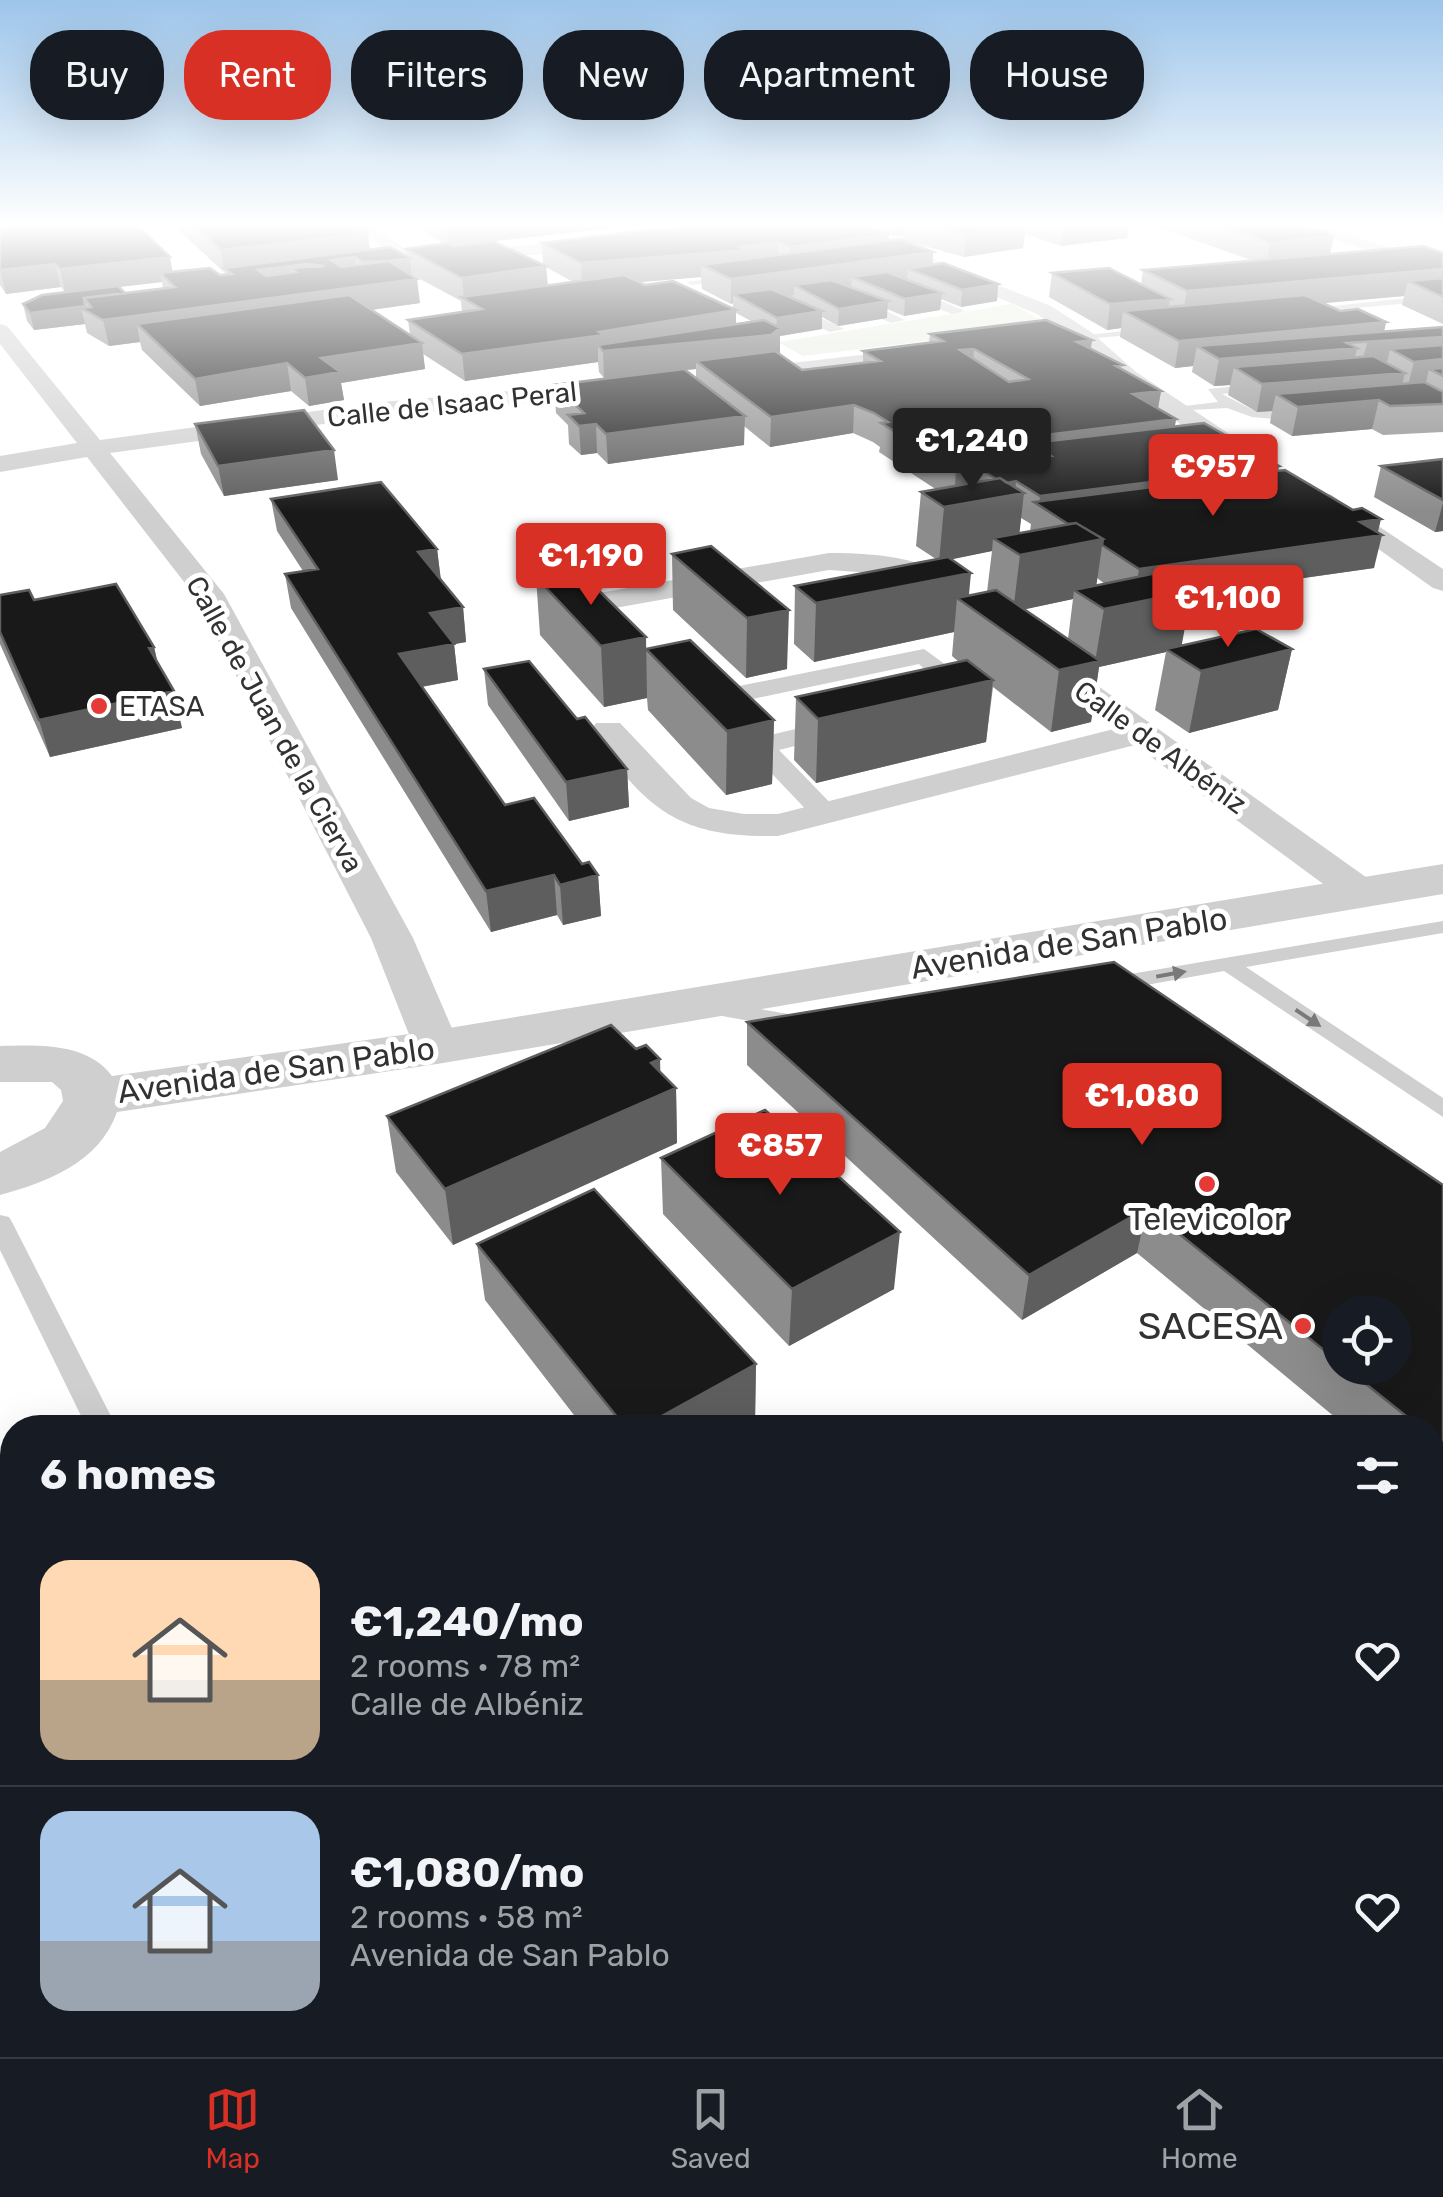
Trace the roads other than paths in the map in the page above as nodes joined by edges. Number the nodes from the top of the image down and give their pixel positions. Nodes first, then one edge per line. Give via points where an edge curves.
1 (812, 320) edge
2 (1059, 320) edge
3 (836, 329) edge
4 (0, 330) edge
5 (1163, 330) edge
6 (1084, 336) junction
7 (1047, 340) edge
8 (936, 352) edge
9 (724, 378) edge
10 (642, 387) edge
11 (1266, 387) edge
12 (1226, 405) junction
13 (1173, 408) junction
14 (1308, 413) edge
15 (95, 447) junction
16 (0, 464) edge
17 (1273, 469) edge
18 (1306, 488) edge
19 (1443, 582) edge
20 (553, 610) edge
21 (982, 616) edge
22 (1013, 640) edge
23 (932, 703) edge
24 (874, 718) edge
25 (608, 730) dead end
26 (1140, 734) junction
27 (760, 746) junction
28 (825, 813) junction
29 (1443, 880) edge
30 (1363, 894) junction
31 (1443, 928) edge
32 (1228, 964) junction
33 (1086, 988) edge
34 (695, 1004) junction
35 (813, 1024) edge
36 (437, 1047) junction
37 (15, 1060) edge
38 (93, 1097) junction
39 (1443, 1109) edge
40 (0, 1174) edge
41 (0, 1224) edge
42 (96, 1415) edge

1 - 3 street
2 - 6 street
4 - 15 street, Calle de Juan de la Cierva
5 - 6 lane
6 - 7 street
6 - 13 street
8 - 9 street
10 - 15 street, Calle de Isaac Peral via 429,402
11 - 12 lane via 1212,390
12 - 13 lane
12 - 14 lane via 1254,417
13 - 17 street
15 - 16 street, Calle de Isaac Peral
15 - 36 street, Calle de Juan de la Cierva via 209,594 392,938
18 - 19 street
20 - 21 street via 838,560 916,574
22 - 26 street, Calle de Albéniz
23 - 27 street via 970,694 924,656 714,699
24 - 27 street
25 - 28 street via 673,805 695,820 742,828
26 - 28 street
26 - 30 street, Calle de Albéniz
27 - 28 street
29 - 30 street, Avenida de San Pablo
30 - 34 street, Avenida de San Pablo
31 - 32 lane, Avenida de San Pablo
33 -> 32 lane, Avenida de San Pablo
32 -> 39 lane
34 - 35 lane, Avenida de San Pablo
34 - 36 street, Avenida de San Pablo
36 - 38 street, Avenida de San Pablo
37 - 38 street via 69,1068 86,1080
38 - 40 street via 79,1134 56,1153
41 - 42 lane

